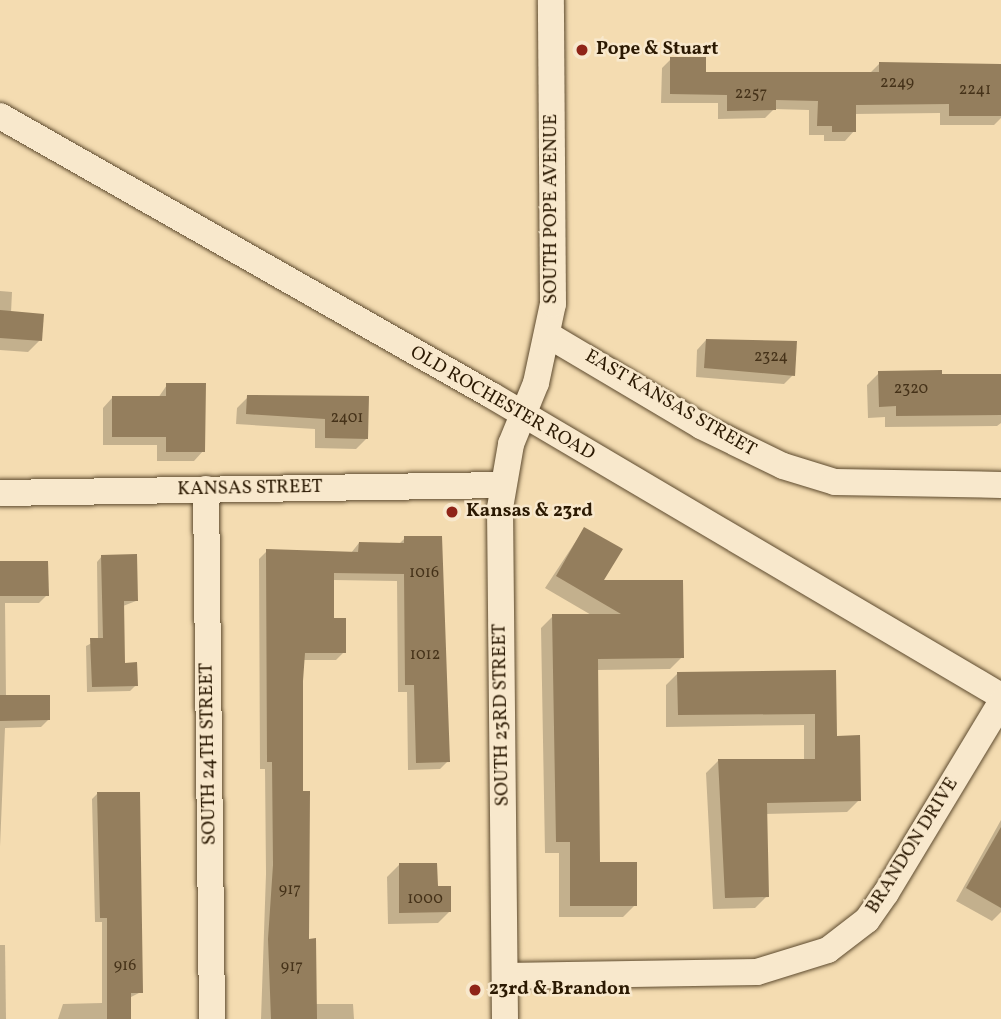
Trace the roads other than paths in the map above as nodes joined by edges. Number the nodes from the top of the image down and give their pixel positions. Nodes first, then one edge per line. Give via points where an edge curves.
1 (551, 0) edge
2 (0, 116) edge
3 (548, 335) junction
4 (523, 415) junction
5 (501, 485) junction
6 (1001, 485) edge
7 (206, 489) junction
8 (0, 493) edge
9 (1001, 696) edge
10 (1001, 702) edge
11 (505, 976) junction
12 (212, 1019) edge
13 (505, 1019) edge

1 - 3 street, SOUTH POPE AVENUE via 554,276
2 - 4 street, OLD ROCHESTER ROAD
3 - 4 street, SOUTH POPE AVENUE
3 - 6 street, EAST KANSAS STREET via 701,426 775,463 835,482
4 - 5 street, SOUTH 23RD STREET
4 - 9 street, OLD ROCHESTER ROAD
5 - 7 street, KANSAS STREET
5 - 11 street, SOUTH 23RD STREET
7 - 8 street, KANSAS STREET
7 - 12 street, SOUTH 24TH STREET
10 - 11 street, BRANDON DRIVE via 867,920 828,950 757,972
11 - 13 street, SOUTH 23RD STREET

